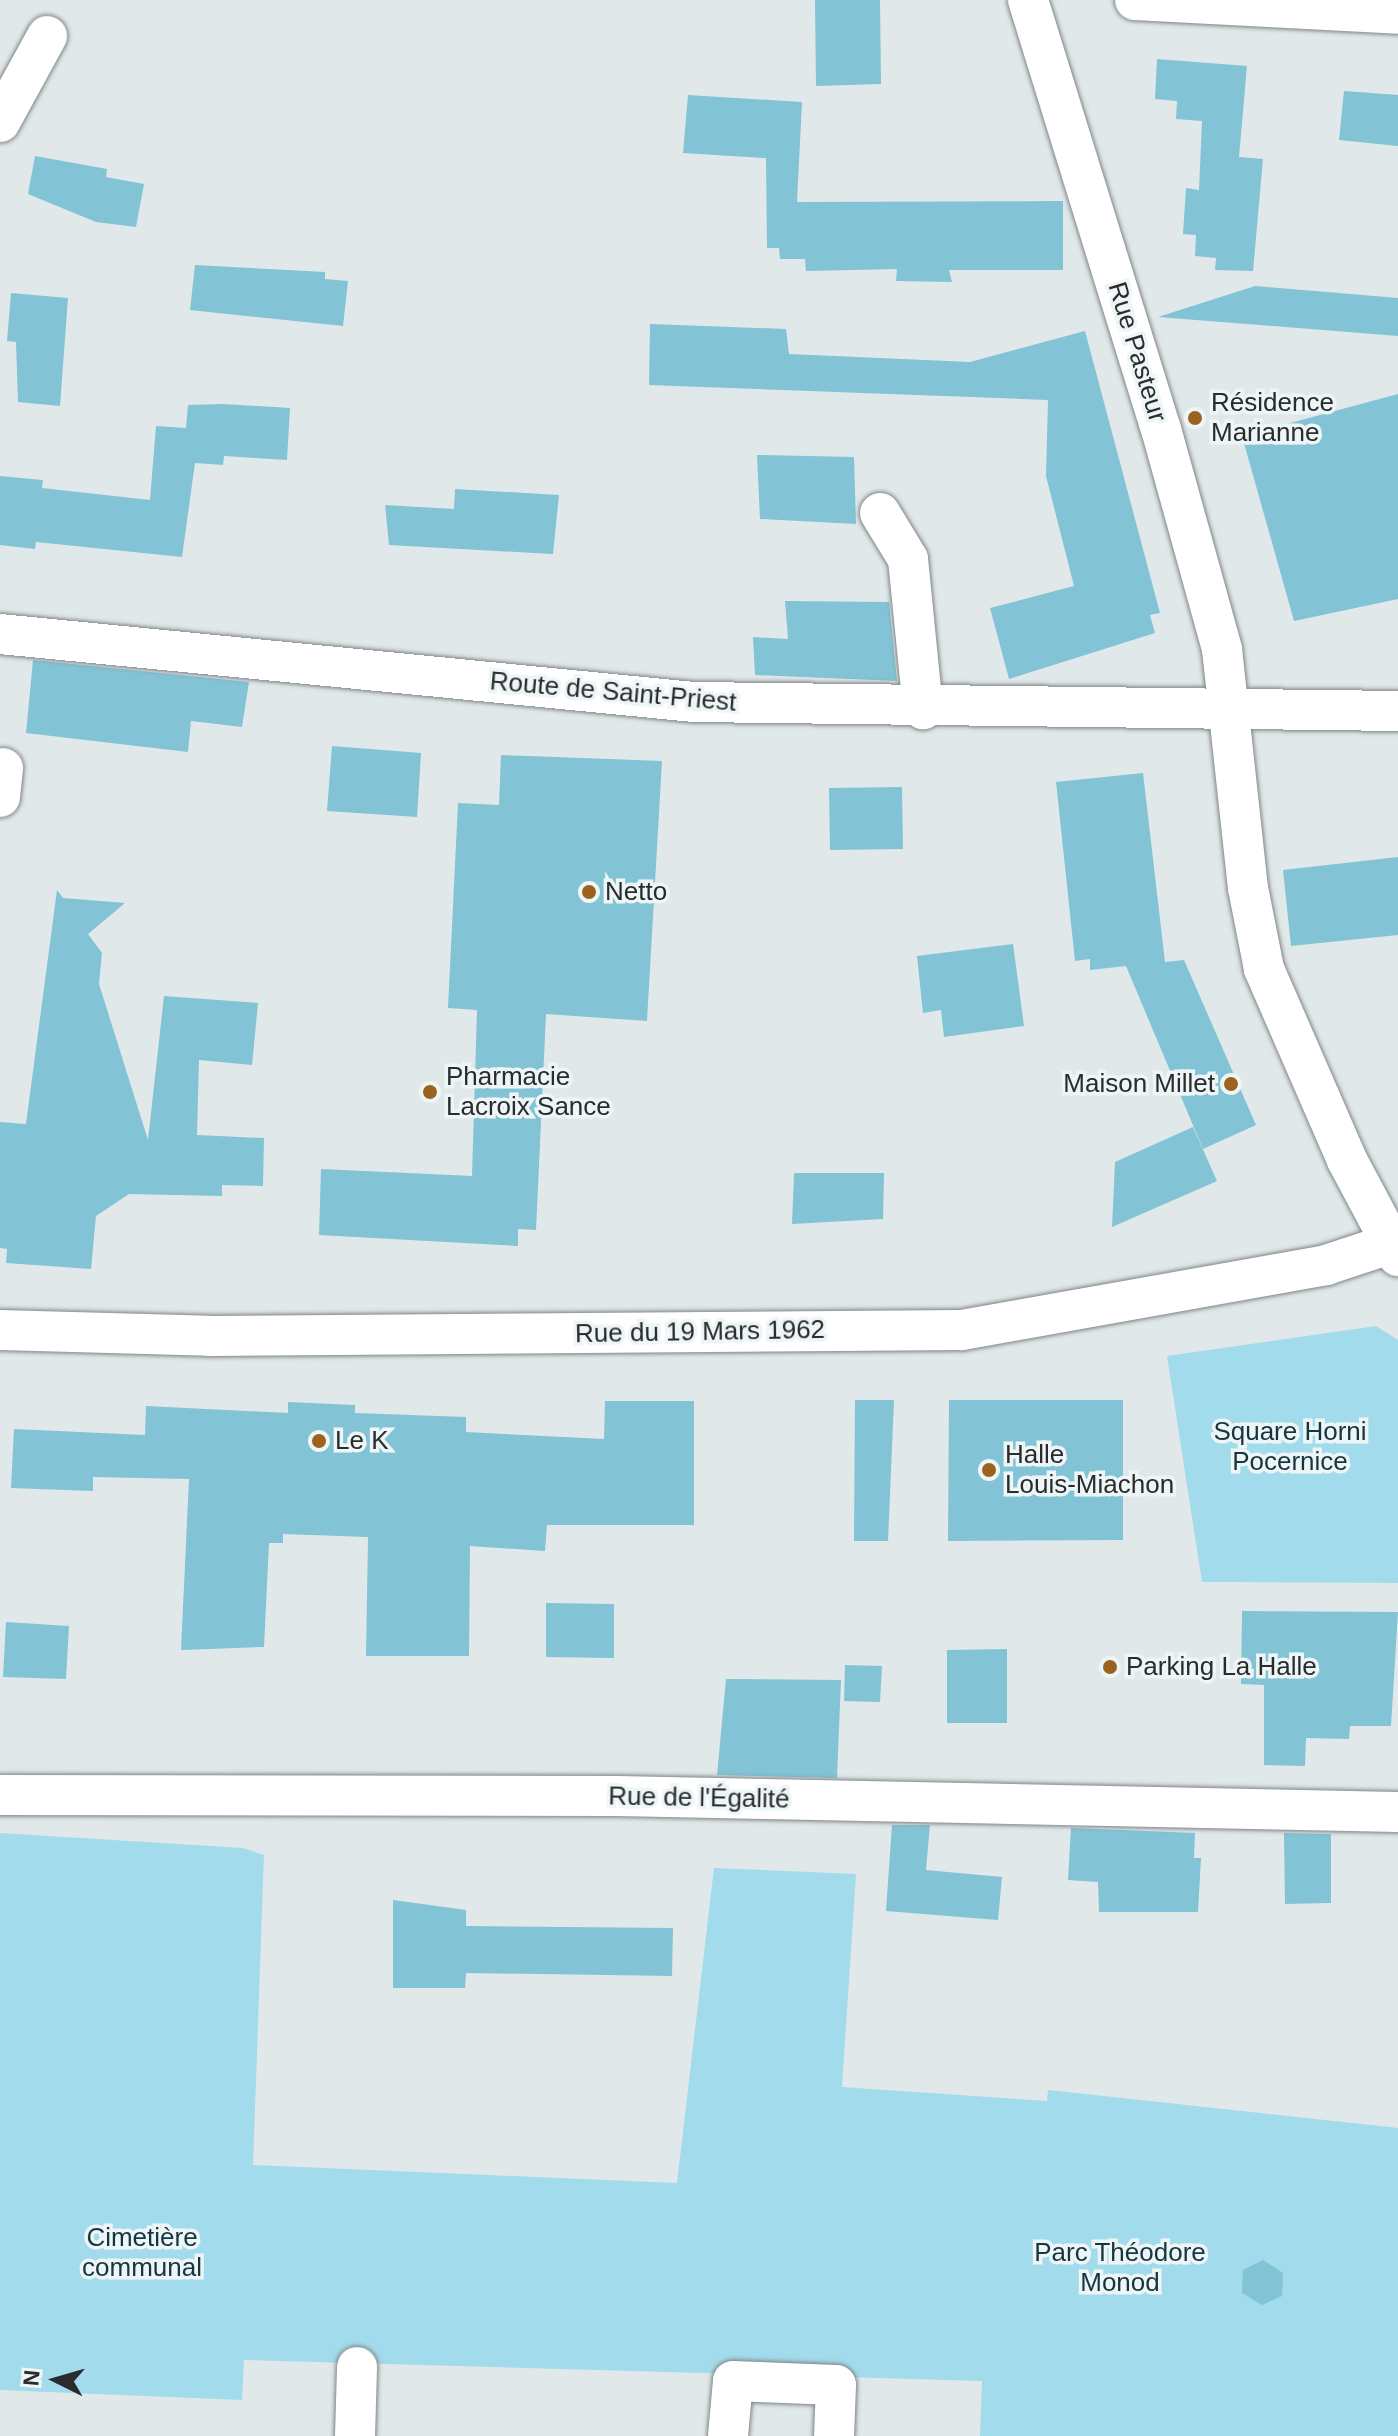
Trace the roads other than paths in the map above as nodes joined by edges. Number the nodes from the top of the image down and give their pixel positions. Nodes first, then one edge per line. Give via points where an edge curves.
1 (1028, 0) edge
2 (1135, 0) edge
3 (1398, 14) edge
4 (47, 36) dead end
5 (0, 122) edge
6 (880, 513) dead end
7 (0, 634) edge
8 (1229, 708) junction
9 (923, 709) junction
10 (1398, 711) edge
11 (1394, 1250) edge
12 (0, 1330) edge
13 (0, 1795) edge
14 (1398, 1812) edge
15 (357, 2367) dead end
16 (355, 2436) edge
17 (728, 2436) edge
18 (834, 2436) edge

1 - 8 street, Rue Pasteur via 1161,429 1222,649
2 - 3 street
4 - 5 street
6 - 9 street via 908,559
7 - 9 street, Route de Saint-Priest via 694,702
8 - 9 street, Route de Saint-Priest
8 - 10 street, Route de Saint-Priest
8 - 11 street, Rue Pasteur via 1248,888 1264,969
11 - 12 street, Rue du 19 Mars 1962 via 962,1330 209,1336
13 - 14 street, Rue de l'Égalité via 616,1796
15 - 16 street
17 - 18 street via 733,2381 836,2385

